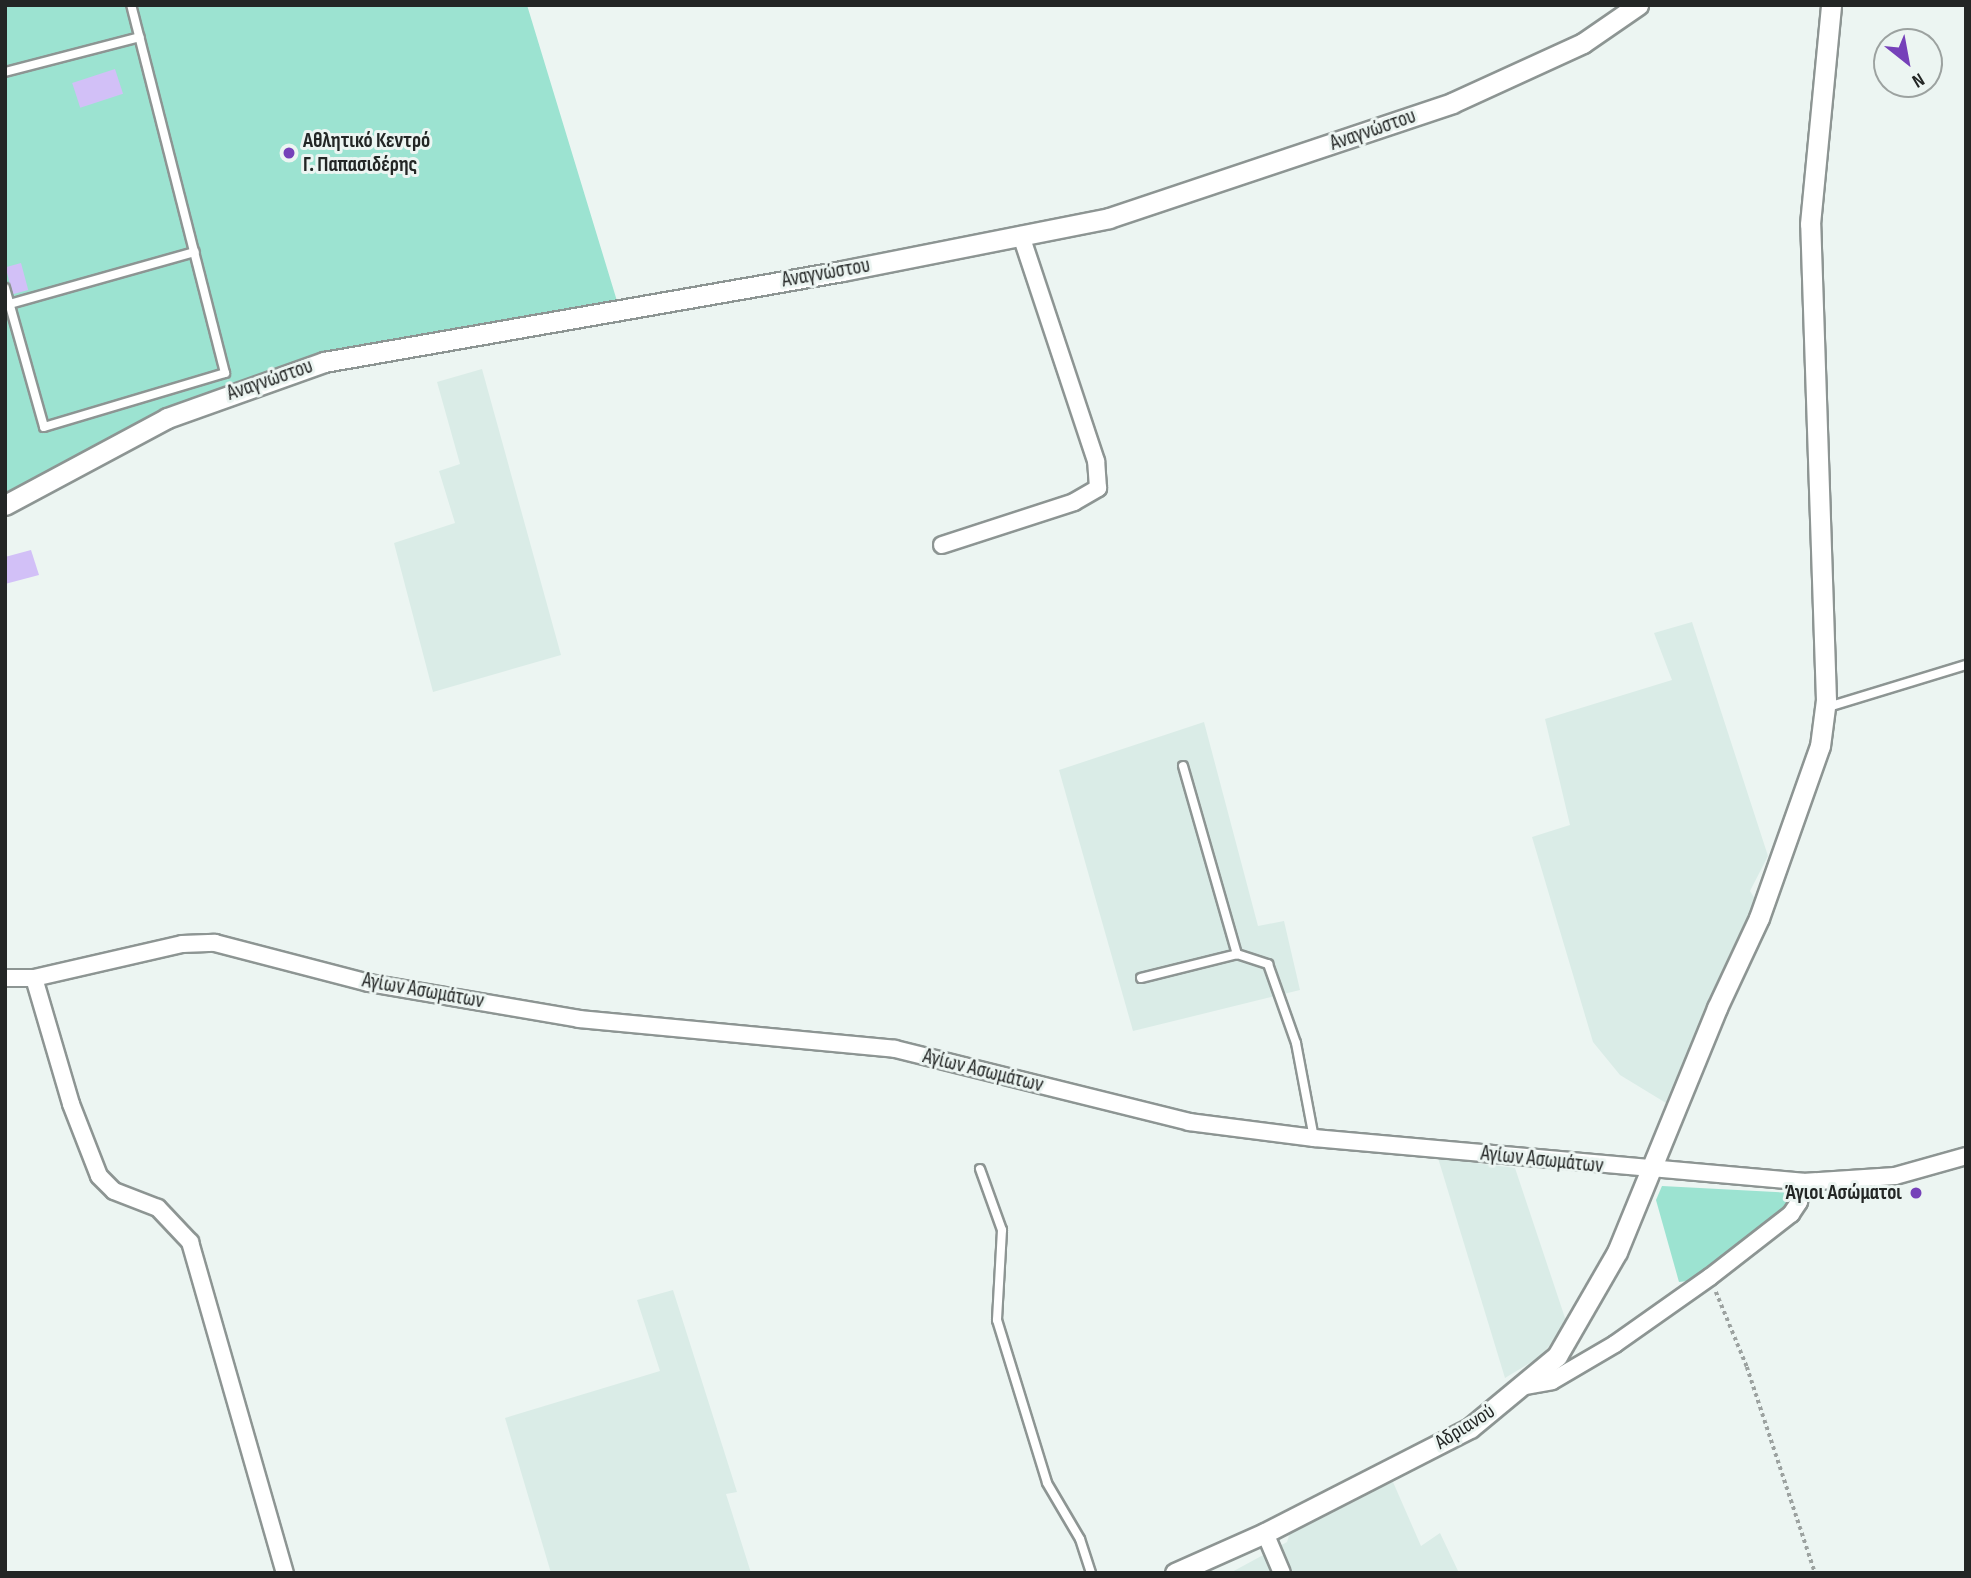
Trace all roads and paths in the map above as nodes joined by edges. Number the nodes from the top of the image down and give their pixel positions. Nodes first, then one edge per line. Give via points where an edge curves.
1 (131, 5) edge
2 (1638, 5) edge
3 (1831, 5) edge
4 (140, 37) junction
5 (5, 72) edge
6 (1021, 235) junction
7 (195, 251) junction
8 (5, 288) edge
9 (8, 305) edge
10 (225, 373) junction
11 (236, 391) junction
12 (5, 505) edge
13 (942, 545) dead end
14 (1966, 665) edge
15 (1825, 708) junction
16 (1183, 766) dead end
17 (1237, 954) junction
18 (5, 978) edge
19 (34, 978) junction
20 (1140, 978) dead end
21 (1314, 1138) junction
22 (1966, 1156) edge
23 (980, 1169) dead end
24 (1650, 1171) junction
25 (1803, 1182) junction
26 (1710, 1277) junction
27 (1525, 1386) junction
28 (1265, 1533) junction
29 (285, 1573) edge
30 (1091, 1573) edge
31 (1175, 1573) edge
32 (1282, 1573) edge
33 (1815, 1573) edge

1 - 4 lane
2 - 6 street, Αναγνώστου via 1584,43 1452,103 1110,218
3 - 15 street, Αδριανού via 1810,224 1826,610
4 - 5 lane
4 - 7 lane
6 - 11 street, Αναγνώστου via 324,362
6 - 13 street via 1096,461 1098,488 1074,502
7 - 9 lane
7 - 10 lane
8 - 9 lane
9 - 10 lane via 44,427
10 - 11 lane
11 - 12 street, Αναγνώστου via 167,418
14 - 15 lane via 1908,679
15 - 24 street, Αδριανού via 1820,746 1764,906
16 - 17 lane
17 - 20 lane
17 - 21 lane via 1258,958 1275,972 1296,1043
18 - 19 street, Αγίων Ασωμάτων
19 - 21 street, Αγίων Ασωμάτων via 182,944 215,943 369,983 579,1019 895,1049 1189,1122
19 - 29 street via 71,1104 99,1175 114,1191 158,1208 190,1242
21 - 24 street, Αγίων Ασωμάτων
22 - 25 street, Αγίων Ασωμάτων via 1895,1175
23 - 30 lane via 1002,1230 997,1320 1006,1354 1047,1483 1080,1539
24 - 25 street, Αγίων Ασωμάτων
24 - 27 street, Αδριανού via 1617,1252 1584,1311 1557,1356
25 - 26 street via 1791,1214
26 - 27 street via 1552,1381
26 - 33 path via 1747,1367
27 - 28 street, Αδριανού via 1470,1428
28 - 31 street, Αδριανού
28 - 32 street

